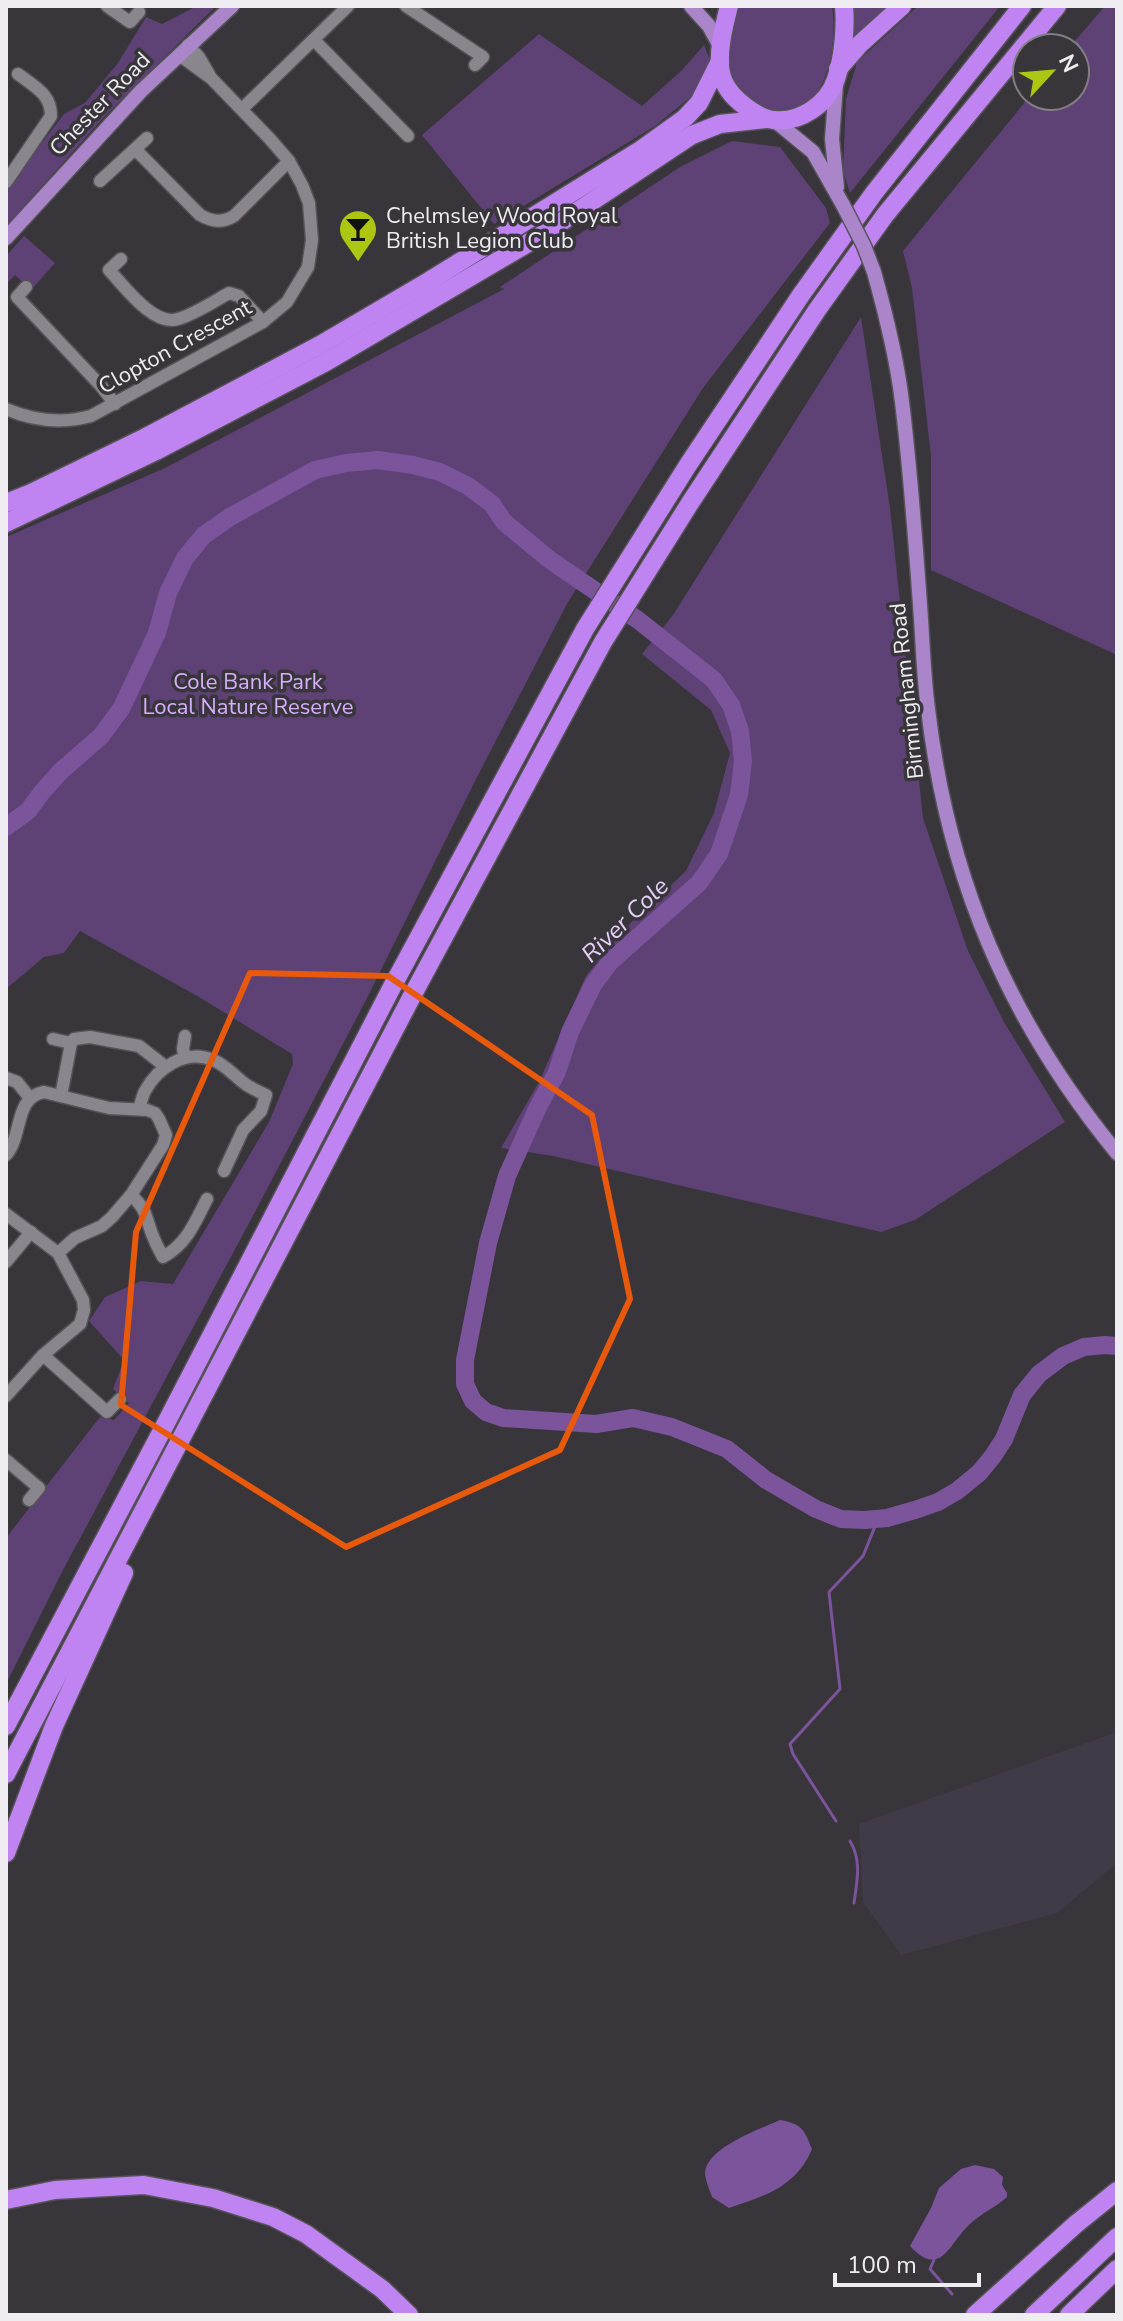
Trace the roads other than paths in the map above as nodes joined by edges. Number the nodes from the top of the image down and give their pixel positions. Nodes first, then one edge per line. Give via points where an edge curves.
1 (107, 6) edge
2 (232, 6) edge
3 (348, 6) edge
4 (406, 6) edge
5 (691, 6) edge
6 (729, 6) edge
7 (844, 6) edge
8 (902, 6) edge
9 (1022, 6) edge
10 (1057, 6) edge
11 (139, 12) dead end
12 (314, 40) junction
13 (184, 50) junction
14 (721, 54) junction
15 (475, 65) dead end
16 (18, 74) dead end
17 (837, 75) junction
18 (242, 109) junction
19 (770, 120) junction
20 (408, 136) dead end
21 (147, 138) dead end
22 (135, 149) junction
23 (289, 161) junction
24 (100, 181) dead end
25 (6, 182) edge
26 (840, 198) junction
27 (6, 238) edge
28 (121, 259) dead end
29 (26, 287) dead end
30 (263, 322) junction
31 (115, 404) junction
32 (6, 409) edge
33 (6, 503) edge
34 (6, 523) edge
35 (185, 1036) dead end
36 (53, 1039) dead end
37 (71, 1043) junction
38 (185, 1057) junction
39 (166, 1067) junction
40 (6, 1078) edge
41 (272, 1082) dead end
42 (266, 1095) junction
43 (61, 1096) junction
44 (29, 1097) junction
45 (139, 1109) junction
46 (1117, 1153) edge
47 (6, 1155) edge
48 (224, 1171) dead end
49 (131, 1195) junction
50 (207, 1199) dead end
51 (6, 1214) edge
52 (31, 1232) junction
53 (58, 1253) junction
54 (163, 1257) junction
55 (6, 1262) edge
56 (150, 1265) dead end
57 (43, 1355) junction
58 (6, 1396) edge
59 (120, 1399) dead end
60 (175, 1452) junction
61 (6, 1460) edge
62 (29, 1500) dead end
63 (6, 1726) edge
64 (6, 1774) edge
65 (6, 1853) edge
66 (1117, 2191) edge
67 (6, 2200) edge
68 (1117, 2237) edge
69 (1117, 2269) edge
70 (409, 2315) edge
71 (975, 2315) edge
72 (1034, 2315) edge
73 (1069, 2315) edge

1 - 11 street via 130,22
2 - 13 main road, Chester Road
3 - 12 street
4 - 15 street via 483,57
5 - 14 main road via 709,26
6 - 14 highway
7 - 17 highway
8 - 17 highway via 860,44
9 - 63 highway via 801,295 585,629
10 - 60 highway via 885,215 642,578 412,996
12 - 18 street
12 - 20 street
13 - 18 street, Clopton Crescent via 199,57 212,79
13 - 27 main road, Chester Road
14 - 19 highway via 725,84 736,99
14 - 33 highway via 699,103 639,151 320,345
16 - 25 street via 44,94 51,116
17 - 19 highway via 823,102 811,111
17 - 26 main road, Birmingham Road via 832,139
18 - 23 street, Clopton Crescent
19 - 26 main road, Birmingham Road via 813,152
19 - 34 highway via 720,124 692,135 540,236 326,362
21 - 22 street
22 - 23 street via 200,215 218,221 234,216
22 - 24 street
23 - 30 street, Clopton Crescent via 309,203 312,254 287,302
26 - 46 main road, Birmingham Road, bridge via 874,272 892,342 902,400 927,708 958,862 1015,1001 1068,1088
28 - 30 street via 109,270 160,318 176,320 229,293 239,296
29 - 31 street via 17,297
30 - 31 street, Clopton Crescent
31 - 32 street, Clopton Crescent via 66,421
35 - 38 street
36 - 37 street
37 - 39 street via 90,1037 139,1046
37 - 43 street
38 - 39 street
38 - 42 street via 212,1059
39 - 45 street via 145,1091
40 - 44 street
41 - 42 street
42 - 48 street
43 - 44 street via 44,1092
43 - 45 street
44 - 47 street via 14,1146
45 - 49 street via 155,1113 166,1135
49 - 53 street via 102,1226
49 - 54 street via 143,1206
50 - 54 street via 178,1249
51 - 52 street
52 - 53 street
52 - 55 street
53 - 57 street via 84,1310 80,1324
54 - 56 street
57 - 58 street
57 - 59 street via 107,1412
60 - 64 highway
60 - 65 highway via 144,1533 54,1726
61 - 62 street via 39,1488
66 - 71 highway
67 - 70 highway via 55,2190 144,2185 213,2198 306,2234
68 - 72 highway
69 - 73 highway

